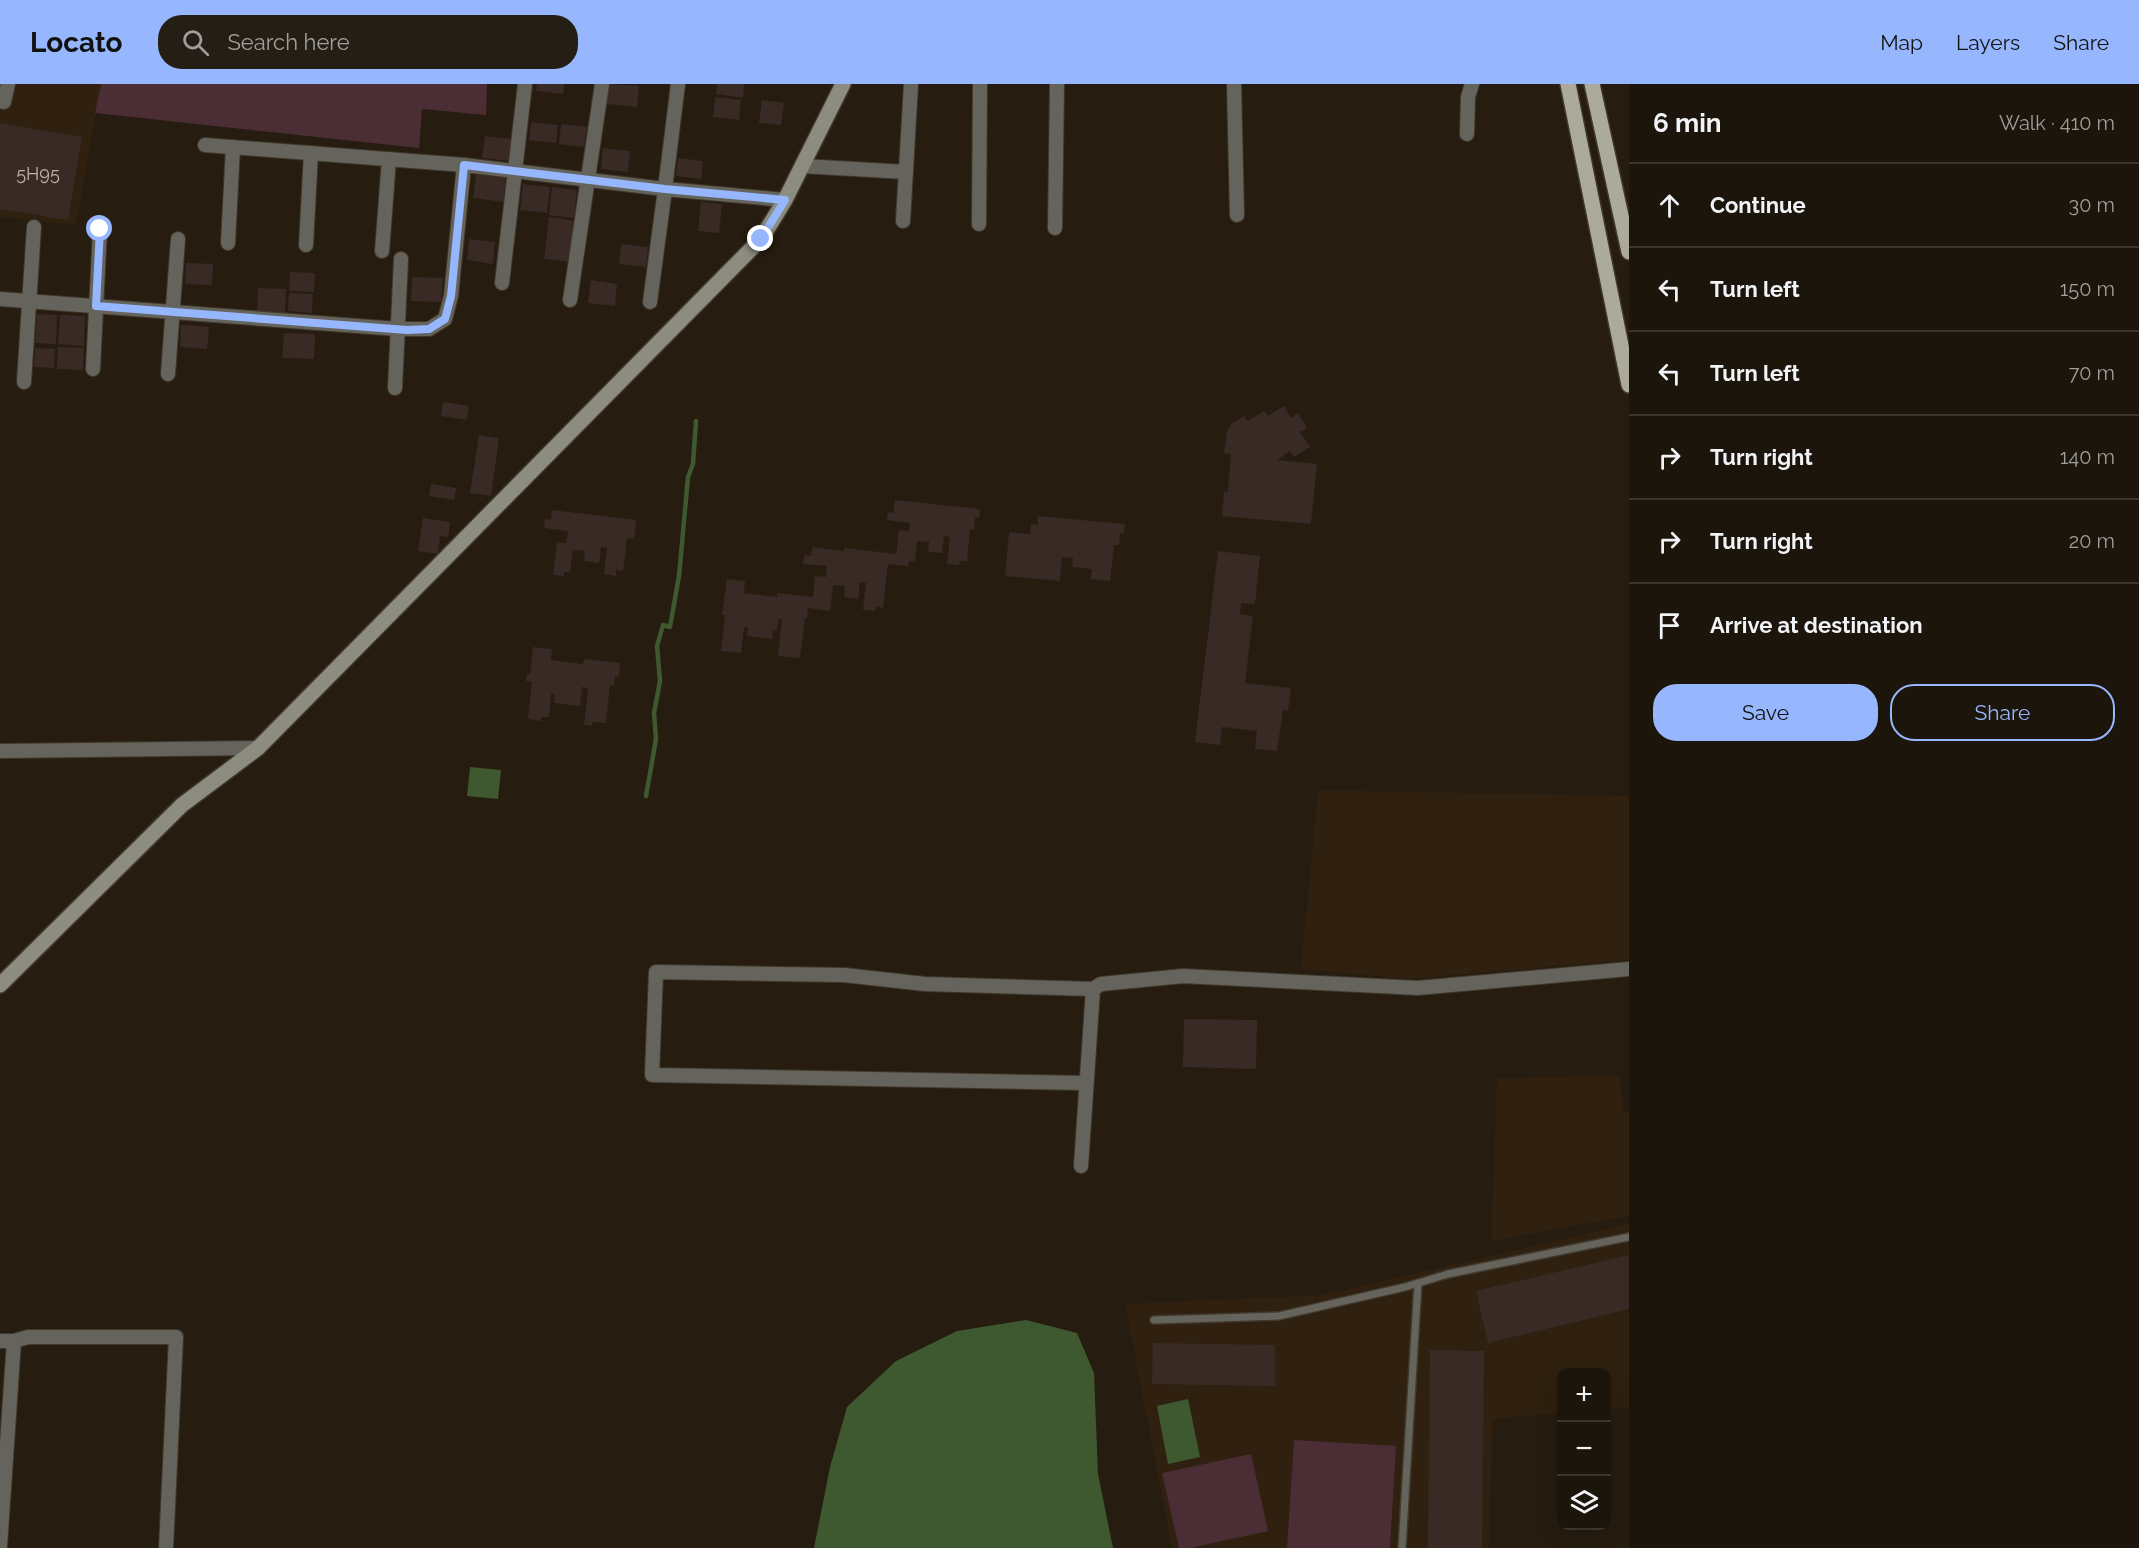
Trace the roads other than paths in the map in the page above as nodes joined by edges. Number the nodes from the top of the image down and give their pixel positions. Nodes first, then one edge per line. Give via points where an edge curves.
1 (8, 84) edge
2 (525, 84) edge
3 (602, 84) edge
4 (678, 84) edge
5 (843, 84) edge
6 (911, 84) edge
7 (980, 84) edge
8 (1057, 84) edge
9 (1234, 84) edge
10 (1472, 84) edge
11 (1568, 84) edge
12 (1592, 84) edge
13 (0, 101) edge
14 (1467, 134) dead end
15 (205, 145) dead end
16 (233, 147) junction
17 (311, 153) junction
18 (389, 159) junction
19 (464, 165) junction
20 (802, 166) junction
21 (515, 171) junction
22 (906, 172) junction
23 (588, 180) junction
24 (665, 189) junction
25 (785, 200) junction
26 (1238, 215) dead end
27 (903, 221) dead end
28 (979, 224) dead end
29 (34, 227) dead end
30 (1055, 228) dead end
31 (100, 229) dead end
32 (178, 239) dead end
33 (228, 243) dead end
34 (306, 245) dead end
35 (382, 251) dead end
36 (1629, 252) edge
37 (401, 259) dead end
38 (502, 283) dead end
39 (0, 299) edge
40 (570, 300) dead end
41 (29, 301) junction
42 (650, 302) dead end
43 (96, 306) junction
44 (172, 312) junction
45 (398, 329) junction
46 (93, 369) dead end
47 (168, 374) dead end
48 (24, 382) dead end
49 (1629, 385) edge
50 (394, 388) dead end
51 (258, 748) junction
52 (0, 751) edge
53 (1629, 969) edge
54 (0, 985) edge
55 (1093, 989) junction
56 (1086, 1083) junction
57 (1081, 1166) dead end
58 (1629, 1237) edge
59 (1418, 1283) junction
60 (1154, 1320) dead end
61 (0, 1341) edge
62 (14, 1341) junction
63 (0, 1546) edge
64 (166, 1548) edge
65 (1402, 1548) edge

1 - 13 street via 4,102
2 - 21 street
3 - 23 street
4 - 24 street
5 - 20 main road
6 - 22 street
7 - 28 street
8 - 30 street
9 - 26 street
10 - 14 street
11 - 49 main road
12 - 36 main road
15 - 16 street
16 - 17 street
16 - 33 street
17 - 18 street
17 - 34 street
18 - 19 street
18 - 35 street
19 - 21 street
19 - 45 street via 451,296 445,319 429,329
20 - 22 street
20 - 25 main road
21 - 23 street
21 - 38 street
22 - 27 street
23 - 24 street
23 - 40 street
24 - 25 street
24 - 42 street
25 - 51 main road via 761,239
29 - 41 street
31 - 43 street
32 - 44 street
37 - 45 street
39 - 41 street
41 - 43 street
41 - 48 street
43 - 44 street
43 - 46 street
44 - 45 street
44 - 47 street
45 - 50 street
51 - 52 street
51 - 54 main road via 182,805
53 - 55 street via 1418,988 1183,976 1101,984
55 - 56 street
55 - 56 street via 925,984 844,975 656,972 651,1075
56 - 57 street
58 - 59 lane
59 - 60 lane via 1279,1316
59 - 65 lane
61 - 62 street
62 - 63 street
62 - 64 street via 28,1337 176,1337

